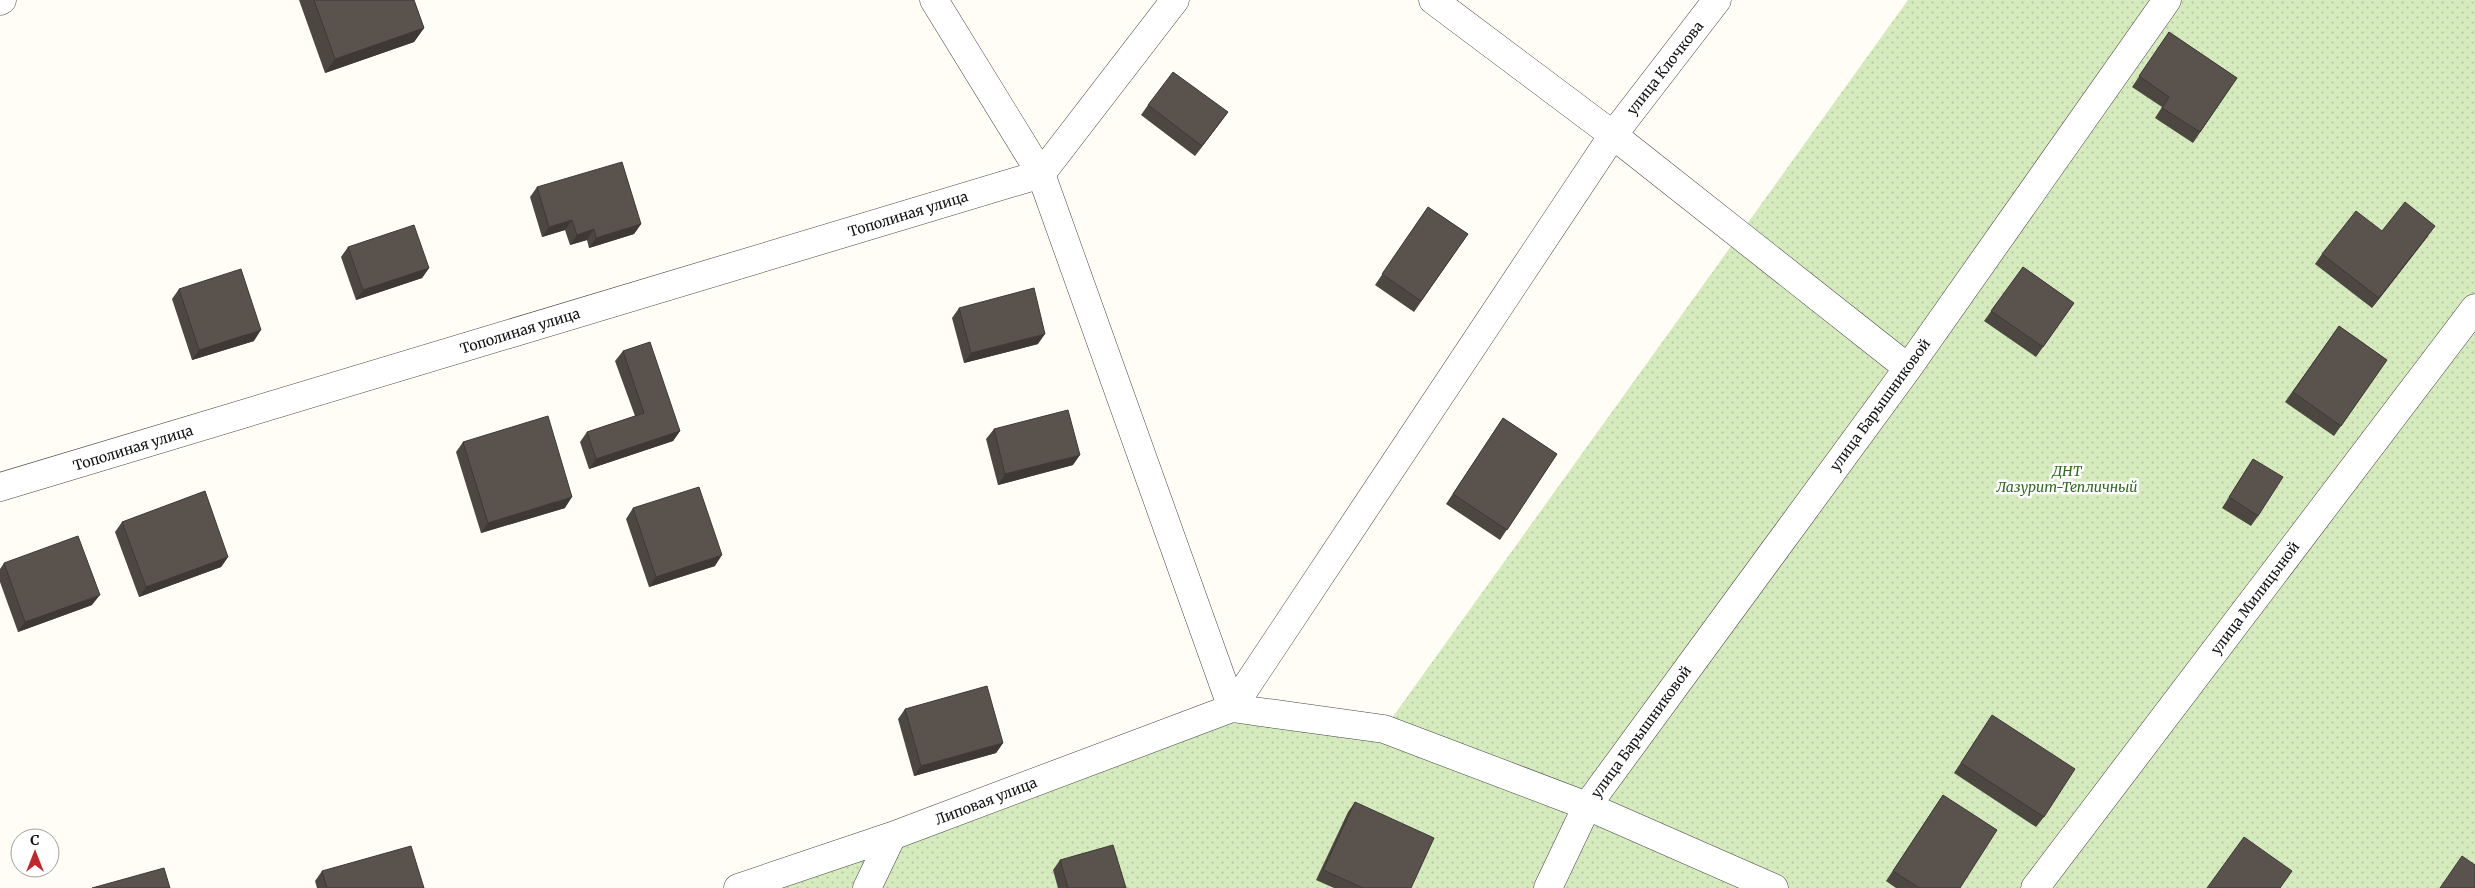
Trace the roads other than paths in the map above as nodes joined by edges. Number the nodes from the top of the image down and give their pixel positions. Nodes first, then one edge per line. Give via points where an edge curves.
1 (934, 0) edge
2 (1175, 0) edge
3 (1433, 0) edge
4 (1717, 0) edge
5 (2167, 0) edge
6 (1613, 135) junction
7 (1041, 174) junction
8 (2475, 308) edge
9 (1908, 368) junction
10 (0, 488) edge
11 (1232, 708) junction
12 (1587, 806) junction
13 (892, 836) junction
14 (738, 888) edge
15 (867, 888) edge
16 (1548, 888) edge
17 (1774, 888) edge
18 (2035, 888) edge

1 - 7 street
2 - 7 street
3 - 6 street
4 - 6 street, улица Клочкова
5 - 9 street, улица Барышниковой
6 - 9 street
6 - 11 street, улица Клочкова
7 - 10 street, Тополиная улица
7 - 11 street
8 - 18 street, улица Милицыной
9 - 12 street, улица Барышниковой
11 - 12 street via 1384,729
11 - 13 street, Липовая улица
12 - 16 street, улица Барышниковой
12 - 17 street
13 - 14 street, Липовая улица
13 - 15 street

